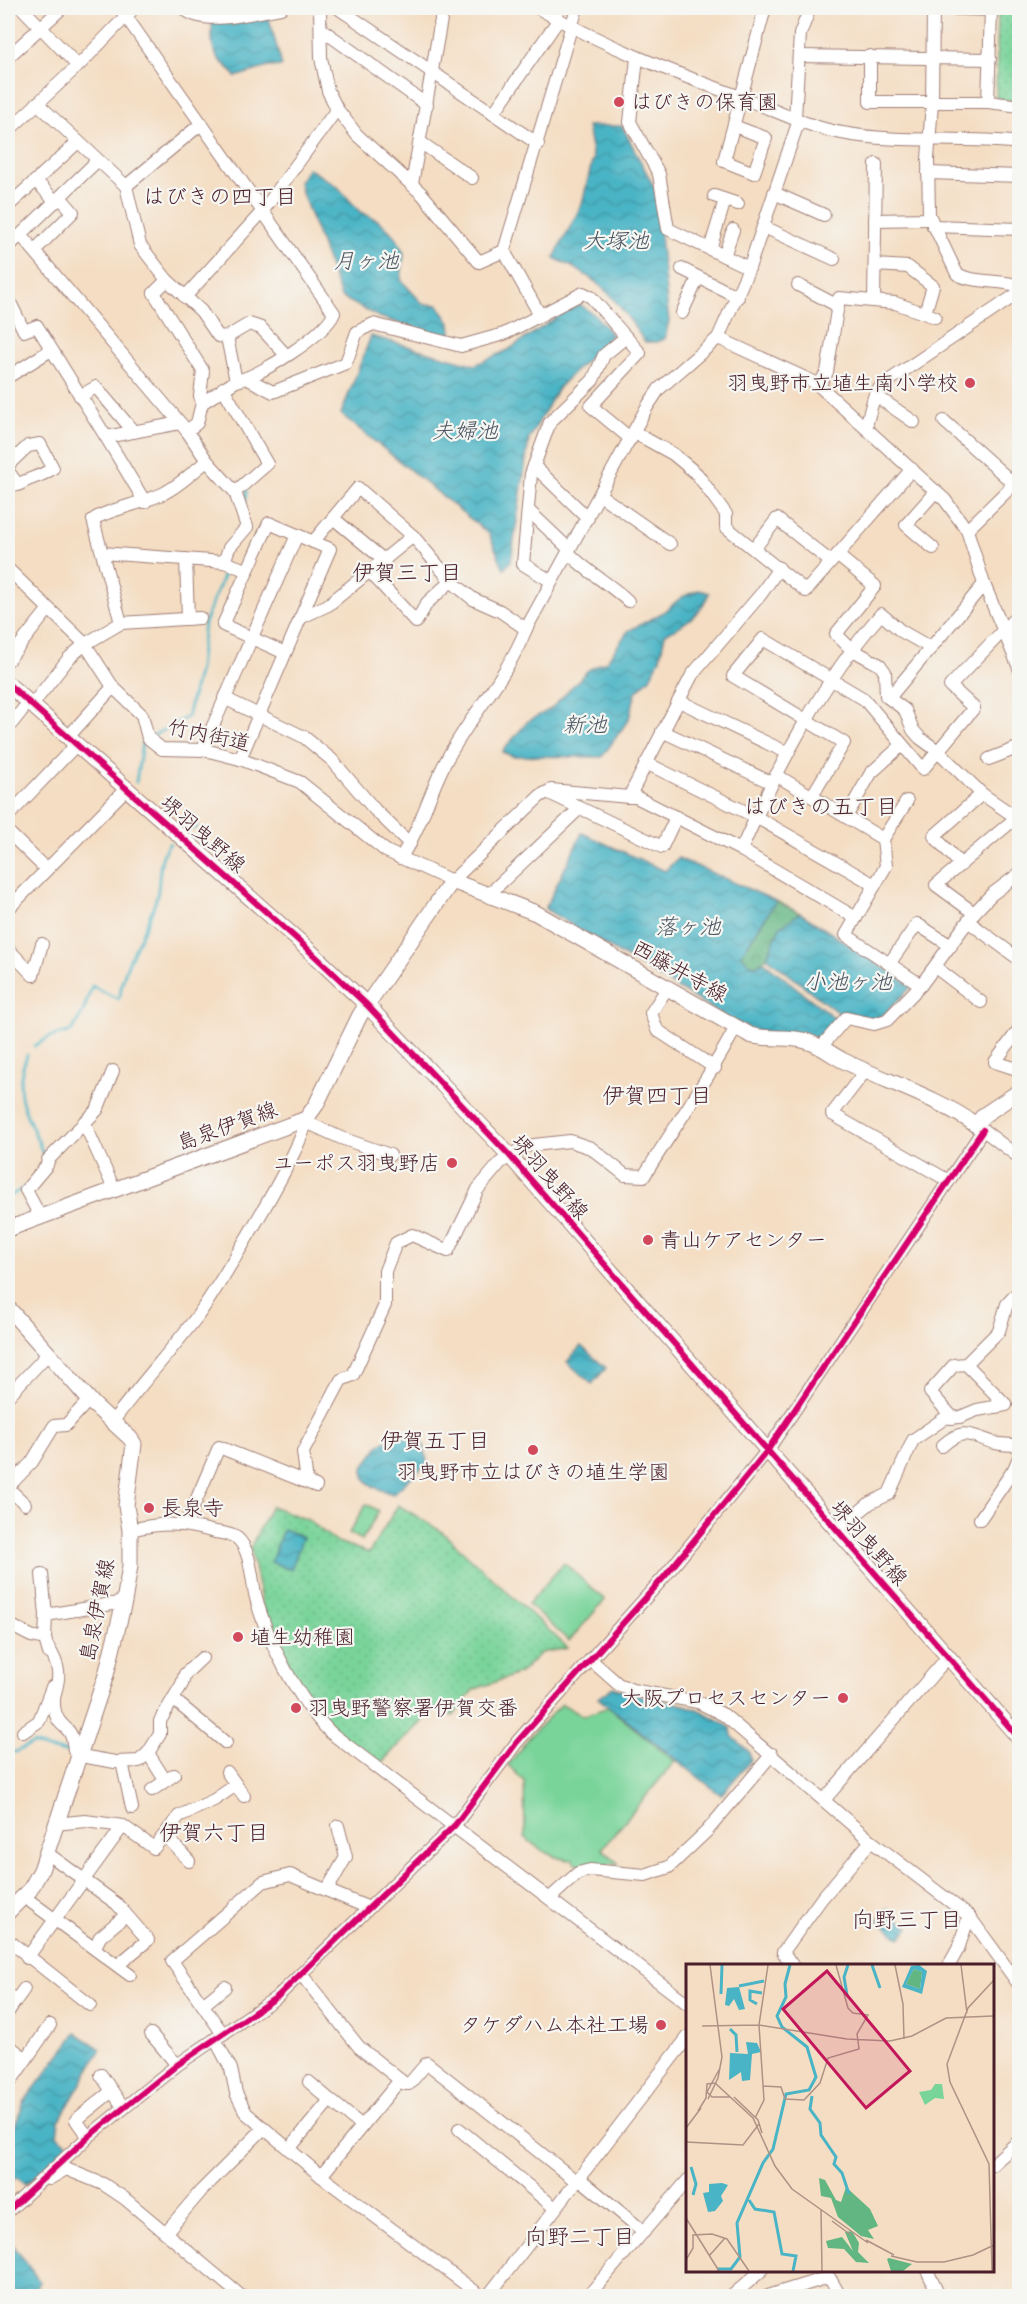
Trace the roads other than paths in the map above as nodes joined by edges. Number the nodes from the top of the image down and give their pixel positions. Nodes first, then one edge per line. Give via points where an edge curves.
1 (22, 8) edge
2 (62, 8) edge
3 (183, 8) edge
4 (274, 8) edge
5 (321, 8) edge
6 (338, 8) edge
7 (443, 8) edge
8 (538, 8) edge
9 (577, 8) edge
10 (765, 8) edge
11 (810, 8) edge
12 (934, 8) edge
13 (948, 8) edge
14 (991, 8) edge
15 (127, 10) edge
16 (231, 11) edge
17 (559, 19) junction
18 (40, 27) junction
19 (573, 28) junction
20 (321, 29) junction
21 (799, 56) junction
22 (870, 56) junction
23 (8, 57) edge
24 (932, 57) junction
25 (637, 58) junction
26 (990, 59) junction
27 (78, 66) junction
28 (433, 73) junction
29 (742, 98) junction
30 (988, 102) junction
31 (37, 103) junction
32 (932, 103) junction
33 (427, 105) junction
34 (1020, 106) edge
35 (337, 109) junction
36 (493, 114) junction
37 (797, 119) junction
38 (10, 124) edge
39 (201, 124) junction
40 (734, 126) dead end
41 (929, 138) junction
42 (78, 142) junction
43 (420, 142) junction
44 (1020, 143) edge
45 (537, 144) junction
46 (98, 160) junction
47 (876, 164) dead end
48 (928, 173) junction
49 (1020, 176) edge
50 (472, 178) dead end
51 (36, 181) junction
52 (412, 184) junction
53 (126, 186) junction
54 (774, 193) junction
55 (58, 199) junction
56 (738, 204) dead end
57 (8, 206) edge
58 (262, 212) junction
59 (824, 215) dead end
60 (875, 220) junction
61 (932, 222) junction
62 (764, 227) junction
63 (1020, 229) edge
64 (733, 230) dead end
65 (21, 235) junction
66 (8, 247) edge
67 (35, 249) junction
68 (710, 249) junction
69 (504, 251) junction
70 (724, 256) junction
71 (834, 259) dead end
72 (875, 265) junction
73 (749, 268) junction
74 (682, 269) dead end
75 (698, 278) junction
76 (167, 280) junction
77 (798, 285) dead end
78 (1020, 286) edge
79 (1020, 292) edge
80 (184, 297) junction
81 (738, 297) junction
82 (8, 298) edge
83 (874, 301) junction
84 (838, 306) junction
85 (682, 313) dead end
86 (540, 315) junction
87 (227, 337) junction
88 (626, 337) junction
89 (718, 338) junction
90 (51, 350) junction
91 (286, 355) junction
92 (8, 377) edge
93 (242, 380) junction
94 (819, 385) junction
95 (223, 388) junction
96 (875, 395) junction
97 (80, 396) junction
98 (202, 403) junction
99 (944, 421) dead end
100 (914, 422) dead end
101 (866, 426) junction
102 (184, 427) junction
103 (134, 432) junction
104 (633, 436) junction
105 (106, 437) junction
106 (207, 461) junction
107 (8, 465) edge
108 (534, 466) junction
109 (912, 469) junction
110 (8, 471) edge
111 (936, 491) junction
112 (235, 492) junction
113 (600, 495) junction
114 (145, 502) junction
115 (528, 510) junction
116 (333, 518) junction
117 (588, 518) junction
118 (967, 530) junction
119 (297, 535) junction
120 (414, 536) junction
121 (313, 542) junction
122 (670, 544) dead end
123 (933, 548) dead end
124 (754, 549) junction
125 (568, 550) junction
126 (102, 552) junction
127 (834, 558) junction
128 (186, 559) junction
129 (385, 561) junction
130 (224, 562) junction
131 (779, 568) junction
132 (8, 569) edge
133 (246, 570) junction
134 (371, 573) junction
135 (551, 580) junction
136 (451, 581) junction
137 (984, 584) junction
138 (628, 601) dead end
139 (48, 610) junction
140 (1020, 613) edge
141 (300, 618) junction
142 (121, 623) junction
143 (1002, 628) junction
144 (526, 629) junction
145 (251, 638) junction
146 (85, 644) junction
147 (931, 648) junction
148 (850, 649) junction
149 (285, 653) junction
150 (8, 660) edge
151 (1020, 670) edge
152 (832, 680) junction
153 (8, 684) edge
154 (113, 687) junction
155 (224, 698) junction
156 (889, 698) junction
157 (679, 701) junction
158 (30, 704) junction
159 (258, 715) junction
160 (807, 720) junction
161 (8, 728) edge
162 (662, 731) junction
163 (72, 741) junction
164 (902, 745) junction
165 (1020, 747) edge
166 (204, 750) junction
167 (938, 751) junction
168 (788, 753) junction
169 (240, 759) junction
170 (989, 759) dead end
171 (646, 763) junction
172 (774, 779) junction
173 (126, 789) junction
174 (547, 792) junction
175 (982, 794) junction
176 (812, 796) junction
177 (629, 797) junction
178 (907, 801) dead end
179 (580, 808) junction
180 (8, 816) edge
181 (756, 816) junction
182 (675, 817) junction
183 (846, 817) junction
184 (1018, 818) edge
185 (8, 832) edge
186 (883, 839) junction
187 (410, 844) junction
188 (741, 850) junction
189 (400, 858) junction
190 (961, 865) junction
191 (46, 869) junction
192 (1020, 873) edge
193 (453, 881) junction
194 (875, 885) junction
195 (488, 895) junction
196 (8, 909) edge
197 (856, 918) junction
198 (971, 918) junction
199 (951, 946) junction
200 (8, 953) edge
201 (1017, 954) edge
202 (21, 961) dead end
203 (889, 964) junction
204 (935, 967) junction
205 (921, 985) junction
206 (668, 987) junction
207 (981, 1002) dead end
208 (367, 1005) junction
209 (736, 1027) junction
210 (1020, 1028) edge
211 (821, 1047) junction
212 (715, 1068) junction
213 (866, 1070) junction
214 (1020, 1070) edge
215 (112, 1071) dead end
216 (1020, 1091) edge
217 (306, 1121) junction
218 (84, 1122) junction
219 (980, 1127) junction
220 (390, 1155) dead end
221 (510, 1156) junction
222 (1020, 1158) edge
223 (949, 1181) junction
224 (114, 1189) junction
225 (40, 1216) junction
226 (8, 1228) edge
227 (1020, 1290) edge
228 (8, 1308) edge
229 (48, 1354) junction
230 (966, 1364) junction
231 (8, 1395) edge
232 (89, 1400) junction
233 (953, 1418) junction
234 (113, 1420) junction
235 (1020, 1445) edge
236 (942, 1446) dead end
237 (767, 1451) junction
238 (1020, 1455) edge
239 (8, 1488) edge
240 (25, 1504) dead end
241 (980, 1518) dead end
242 (186, 1524) junction
243 (130, 1530) junction
244 (836, 1531) junction
245 (42, 1574) dead end
246 (124, 1602) junction
247 (46, 1615) junction
248 (8, 1624) edge
249 (47, 1643) junction
250 (202, 1658) dead end
251 (947, 1658) junction
252 (592, 1662) junction
253 (172, 1698) junction
254 (23, 1732) dead end
255 (1020, 1739) edge
256 (226, 1743) dead end
257 (148, 1753) junction
258 (772, 1754) junction
259 (81, 1756) junction
260 (122, 1762) junction
261 (227, 1772) dead end
262 (236, 1785) junction
263 (152, 1790) dead end
264 (244, 1796) dead end
265 (824, 1800) junction
266 (132, 1808) dead end
267 (55, 1824) junction
268 (455, 1825) junction
269 (123, 1826) junction
270 (338, 1826) dead end
271 (165, 1835) junction
272 (871, 1841) junction
273 (47, 1853) junction
274 (189, 1861) dead end
275 (84, 1881) junction
276 (327, 1890) junction
277 (24, 1896) junction
278 (550, 1898) junction
279 (369, 1908) junction
280 (8, 1912) edge
281 (126, 1915) junction
282 (969, 1916) junction
283 (55, 1920) junction
284 (8, 1940) edge
285 (94, 1947) junction
286 (27, 1958) junction
287 (791, 1964) edge
288 (950, 1964) edge
289 (118, 1965) junction
290 (301, 1974) junction
291 (130, 1975) dead end
292 (1020, 1986) edge
293 (225, 1988) dead end
294 (24, 1989) dead end
295 (686, 2002) edge
296 (10, 2004) edge
297 (90, 2005) dead end
298 (203, 2005) junction
299 (50, 2025) dead end
300 (151, 2034) dead end
301 (219, 2037) junction
302 (686, 2040) edge
303 (8, 2045) edge
304 (26, 2059) junction
305 (177, 2064) junction
306 (101, 2075) dead end
307 (400, 2080) junction
308 (309, 2082) dead end
309 (8, 2085) edge
310 (112, 2091) junction
311 (330, 2100) junction
312 (124, 2108) junction
313 (362, 2126) junction
314 (264, 2128) junction
315 (459, 2129) dead end
316 (88, 2137) junction
317 (1020, 2140) edge
318 (289, 2149) junction
319 (1015, 2151) edge
320 (994, 2164) edge
321 (321, 2176) junction
322 (578, 2179) junction
323 (686, 2182) edge
324 (32, 2187) junction
325 (555, 2208) junction
326 (8, 2211) edge
327 (166, 2232) junction
328 (644, 2232) junction
329 (761, 2271) edge
330 (927, 2271) edge
331 (241, 2296) edge
332 (480, 2296) edge
333 (488, 2296) edge
334 (588, 2296) edge
335 (732, 2296) edge
336 (768, 2296) edge
337 (840, 2296) edge
338 (939, 2296) edge

1 - 18 street
2 - 18 street
3 - 16 street via 200,16
4 - 16 street
5 - 20 street
6 - 28 street
7 - 28 street
8 - 17 street
9 - 19 street
10 - 29 street
11 - 21 street via 800,34
12 - 13 street
12 - 24 street
13 - 14 street
14 - 26 street
15 - 27 street
15 - 39 street
17 - 19 street
17 - 36 street
18 - 23 street
18 - 27 street
19 - 25 street
19 - 45 street
20 - 33 street
20 - 35 street via 321,58 328,92
21 - 22 street
21 - 37 street
22 - 24 street
22 - 32 street via 870,102
24 - 26 street
24 - 32 street
25 - 29 street
25 - 68 street via 630,122 659,174 668,229
26 - 30 street
27 - 31 street
28 - 33 street
28 - 36 street
29 - 37 street
29 - 40 street
30 - 32 street
30 - 34 street
31 - 38 street
31 - 42 street
32 - 41 street
33 - 43 street
35 - 52 street via 357,135
35 - 58 street
36 - 45 street
37 - 41 street via 841,133
37 - 54 street
39 - 53 street
39 - 58 street
41 - 44 street
41 - 48 street
42 - 46 street
42 - 51 street
43 - 50 street
43 - 52 street
45 - 69 street
46 - 53 street
46 - 55 street
47 - 60 street
48 - 49 street
48 - 61 street
51 - 55 street
51 - 57 street
52 - 69 street via 479,262
53 - 76 street via 140,245
54 - 59 street
54 - 62 street
55 - 65 street
55 - 67 street via 73,212
56 - 68 street via 720,198
58 - 80 street
58 - 91 street via 334,313 330,323
60 - 61 street
60 - 72 street
61 - 63 street
61 - 78 street via 957,274
62 - 71 street
62 - 73 street
64 - 70 street
65 - 66 street
65 - 67 street
67 - 102 street
68 - 70 street
69 - 86 street
70 - 73 street
72 - 83 street
72 - 83 street via 908,267 933,286 930,315 895,303
73 - 81 street
74 - 75 street
75 - 81 street
75 - 85 street
76 - 80 street
76 - 98 street via 154,292 202,371
77 - 84 street
79 - 96 street via 893,377
80 - 87 street via 201,311 218,336
81 - 89 street
82 - 90 street via 24,331 37,326
83 - 84 street via 839,298
84 - 94 street via 828,372
86 - 88 street via 583,294 591,297
86 - 93 street via 504,334 461,346 373,324 357,333 346,363 273,392
87 - 91 street via 249,324 261,328
87 - 93 street
88 - 104 street via 640,353 591,406
88 - 108 street via 604,355 593,380 550,422
89 - 94 street
89 - 104 street via 658,389
90 - 92 street
90 - 97 street
91 - 93 street
93 - 95 street
94 - 101 street
95 - 98 street
95 - 112 street via 267,464
96 - 100 street
96 - 101 street
97 - 103 street via 96,387
97 - 105 street
98 - 102 street via 197,423
99 - 118 street via 1014,484
101 - 109 street
102 - 103 street
102 - 106 street
103 - 105 street
104 - 113 street
104 - 124 street via 673,454 697,474 726,514 726,527
105 - 114 street
106 - 112 street
106 - 114 street via 167,492
107 - 110 street via 28,446 40,444 53,468 40,478 18,485
108 - 115 street
108 - 117 street
109 - 111 street
109 - 127 street
111 - 118 street
111 - 123 street via 906,525
112 - 130 street via 247,527 229,548
113 - 117 street
113 - 122 street
114 - 126 street via 93,520
115 - 125 street
115 - 135 street via 523,564
116 - 120 street via 358,488
116 - 121 street
116 - 129 street
117 - 125 street
118 - 137 street
119 - 121 street
119 - 133 street via 269,523
119 - 145 street
120 - 129 street
120 - 136 street
121 - 141 street via 330,549
124 - 127 street via 777,519
124 - 131 street
125 - 135 street
125 - 138 street via 583,569 609,582
126 - 128 street
126 - 142 street
127 - 131 street via 806,591
127 - 148 street via 875,586 836,634
128 - 130 street
128 - 142 street via 194,619
129 - 134 street
130 - 133 street
131 - 157 street via 692,675
132 - 139 street, 竹内街道
133 - 145 street via 223,625
134 - 136 street via 416,622 427,603
134 - 141 street via 328,605
135 - 144 street
136 - 144 street via 473,599
137 - 143 street
137 - 147 street
139 - 146 street, 竹内街道
139 - 150 street
140 - 143 street
141 - 149 street
142 - 146 street
143 - 151 street
143 - 167 street via 950,686 974,708
144 - 187 street via 514,660 448,758
145 - 149 street
145 - 155 street
146 - 154 street, 竹内街道
146 - 158 street
147 - 148 street via 881,614
147 - 156 street
148 - 152 street
148 - 156 street via 880,665
149 - 159 street
152 - 160 street
152 - 160 street via 763,639 734,676
152 - 164 street via 864,699
153 - 158 main road, 堺羽曳野線
154 - 163 street
154 - 166 street, 竹内街道 via 142,715 148,738 162,749
155 - 159 street
155 - 166 street
156 - 167 street via 909,716 920,738
157 - 162 street
157 - 168 street
158 - 161 street
158 - 163 main road, 堺羽曳野線
159 - 169 street
159 - 187 street via 304,737 325,754
160 - 168 street
160 - 176 street via 844,743
162 - 171 street
162 - 172 street
163 - 173 main road, 堺羽曳野線
163 - 180 street
164 - 167 street via 923,769
164 - 183 street via 871,773
165 - 170 street
166 - 169 street, 竹内街道
167 - 175 street
168 - 172 street
169 - 189 street, 竹内街道 via 300,782
171 - 177 street
171 - 181 street
172 - 176 street
172 - 181 street
173 - 191 street
173 - 208 main road, 堺羽曳野線
174 - 177 street
174 - 179 street
174 - 193 street
175 - 184 street
175 - 190 street via 934,836
176 - 183 street
177 - 182 street
178 - 186 street
179 - 182 street via 662,847
179 - 195 street
181 - 188 street
181 - 194 street
182 - 188 street
183 - 186 street
184 - 190 street
185 - 191 street
186 - 194 street via 886,866
187 - 189 street
188 - 197 street
189 - 193 street, 竹内街道
190 - 198 street via 936,885
191 - 196 street
192 - 198 street
193 - 195 main road, 西藤井寺線
193 - 208 main road
194 - 197 street
195 - 206 main road, 西藤井寺線 via 536,913
197 - 203 street via 846,935
198 - 199 street
198 - 201 street
199 - 203 street via 917,924
199 - 204 street
200 - 202 street
203 - 205 street
204 - 205 street
204 - 207 street
205 - 211 street via 887,1020 874,1024 846,1018
206 - 209 main road, 西藤井寺線
206 - 212 street via 651,1012 657,1030
208 - 217 main road, 島泉伊賀線
208 - 221 main road, 堺羽曳野線
209 - 211 main road, 西藤井寺線 via 759,1038 794,1038
209 - 212 street
210 - 214 street via 994,1062
211 - 213 main road, 西藤井寺線
212 - 221 street via 644,1176 625,1175 591,1148 570,1141 525,1146
213 - 219 main road, 西藤井寺線
213 - 223 street via 832,1114
215 - 218 street via 97,1110
216 - 219 main road via 984,1115
217 - 220 street
217 - 224 main road, 島泉伊賀線
217 - 234 street via 298,1147 209,1300
218 - 224 street
218 - 225 street via 26,1190
219 - 222 street
219 - 223 street
221 - 237 main road, 堺羽曳野線
221 - 242 street via 478,1189 448,1251 412,1235 396,1242 385,1271 385,1305 380,1319 353,1375 341,1380 303,1452 312,1484 219,1447
223 - 237 street
224 - 225 main road, 島泉伊賀線
225 - 226 main road, 島泉伊賀線
227 - 230 street via 1007,1304 999,1331
228 - 229 main road, 島泉伊賀線
229 - 231 street
229 - 232 main road, 島泉伊賀線
230 - 233 street via 954,1365 930,1392
230 - 233 street via 1006,1405
232 - 234 main road, 島泉伊賀線
232 - 239 street via 66,1425 54,1426 32,1462
233 - 244 street via 945,1418 913,1440 889,1494 870,1503
234 - 243 main road, 島泉伊賀線 via 134,1444 126,1506
235 - 236 street via 997,1443 970,1433 954,1436
237 - 244 main road, 堺羽曳野線
237 - 252 street
238 - 241 street
239 - 240 street
242 - 243 street via 162,1523
242 - 268 street via 236,1537 244,1546 259,1609 315,1717
243 - 246 main road, 島泉伊賀線
244 - 251 main road, 堺羽曳野線
245 - 247 street
246 - 247 street
246 - 259 main road, 島泉伊賀線
247 - 249 street
248 - 249 street
249 - 254 street via 55,1675 53,1685 39,1721
249 - 259 street via 60,1673 56,1715 73,1734 74,1751
250 - 253 street via 185,1674
251 - 255 main road, 堺羽曳野線
251 - 265 street
252 - 258 street via 618,1684 698,1702 724,1715
252 - 268 street via 517,1742
253 - 256 street
253 - 257 street via 160,1721 160,1734
257 - 260 street via 139,1761
257 - 263 street via 170,1777
258 - 265 street
258 - 278 street via 707,1831 669,1867 645,1875 590,1870 578,1873
259 - 260 street
259 - 267 main road, 島泉伊賀線
260 - 266 street
261 - 262 street
262 - 264 street
262 - 271 street via 214,1800 176,1812
265 - 272 street
267 - 269 street via 85,1821
267 - 273 main road, 島泉伊賀線
268 - 278 street
268 - 279 street
269 - 271 street via 154,1848
269 - 275 street
270 - 276 street via 346,1857
271 - 274 street
272 - 282 street
272 - 287 street via 783,1952
273 - 275 street
273 - 277 main road, 島泉伊賀線 via 36,1882
275 - 281 street
275 - 283 street
276 - 279 street
276 - 298 street via 290,1875 263,1881 172,1961
277 - 280 main road, 島泉伊賀線
277 - 283 street
278 - 295 street
279 - 290 street
281 - 285 street
281 - 289 street via 148,1941
282 - 288 street
282 - 292 street
283 - 285 street
283 - 286 street
284 - 286 street
285 - 289 street
286 - 297 street
289 - 291 street
290 - 301 street via 277,1997
290 - 307 street via 359,2047
293 - 298 street
294 - 296 street
298 - 301 street
299 - 304 street
300 - 305 street
301 - 305 street
301 - 314 street via 246,2114
302 - 322 street
303 - 304 street
304 - 309 street
305 - 312 street
306 - 310 street
307 - 313 street
307 - 322 street via 409,2084 427,2063
308 - 311 street
310 - 312 street
310 - 316 street via 75,2120
311 - 313 street
311 - 318 street
312 - 316 street
313 - 321 street
314 - 318 street
314 - 327 street
315 - 325 street
316 - 324 street
317 - 319 street
318 - 321 street
319 - 320 street
321 - 332 street
322 - 325 street
322 - 328 street
323 - 328 street
324 - 326 street
324 - 327 street via 66,2169 83,2174 124,2198
325 - 333 street
327 - 331 street
328 - 334 street
329 - 335 street
330 - 338 street
336 - 337 street via 829,2277

